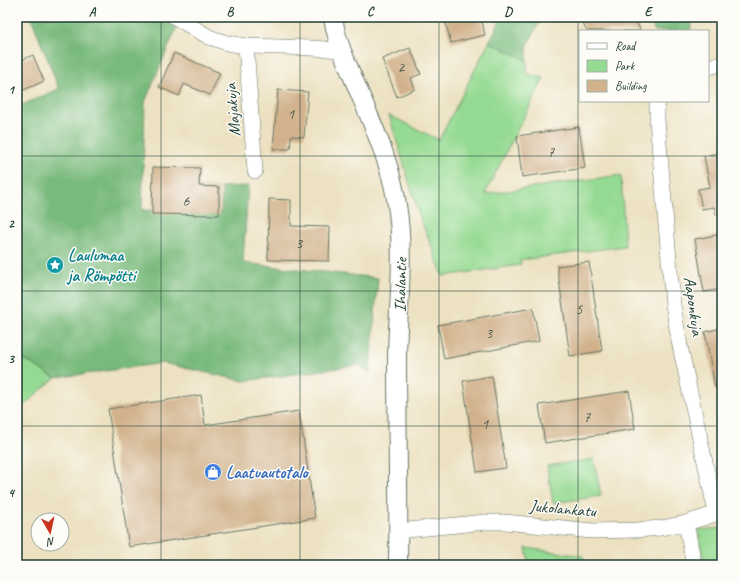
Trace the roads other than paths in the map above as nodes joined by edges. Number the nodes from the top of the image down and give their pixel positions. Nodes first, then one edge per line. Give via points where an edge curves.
1 (175, 17) edge
2 (333, 17) edge
3 (246, 46) junction
4 (342, 50) junction
5 (722, 64) edge
6 (709, 67) edge
7 (658, 102) edge
8 (256, 171) dead end
9 (719, 512) edge
10 (686, 523) junction
11 (398, 531) junction
12 (398, 565) edge
13 (694, 565) edge

1 - 3 street via 226,43
2 - 4 street, Ihalantie
3 - 4 street
3 - 8 street, Majakuja
4 - 11 street, Ihalantie via 386,158 397,205 401,255 397,356
5 - 6 street
7 - 9 street, Aaponkuja via 656,120 673,305 680,346
9 - 10 street, Jukolankatu
10 - 11 street, Jukolankatu via 661,528 592,531 486,522
10 - 13 street
11 - 12 street, Ihalantie

